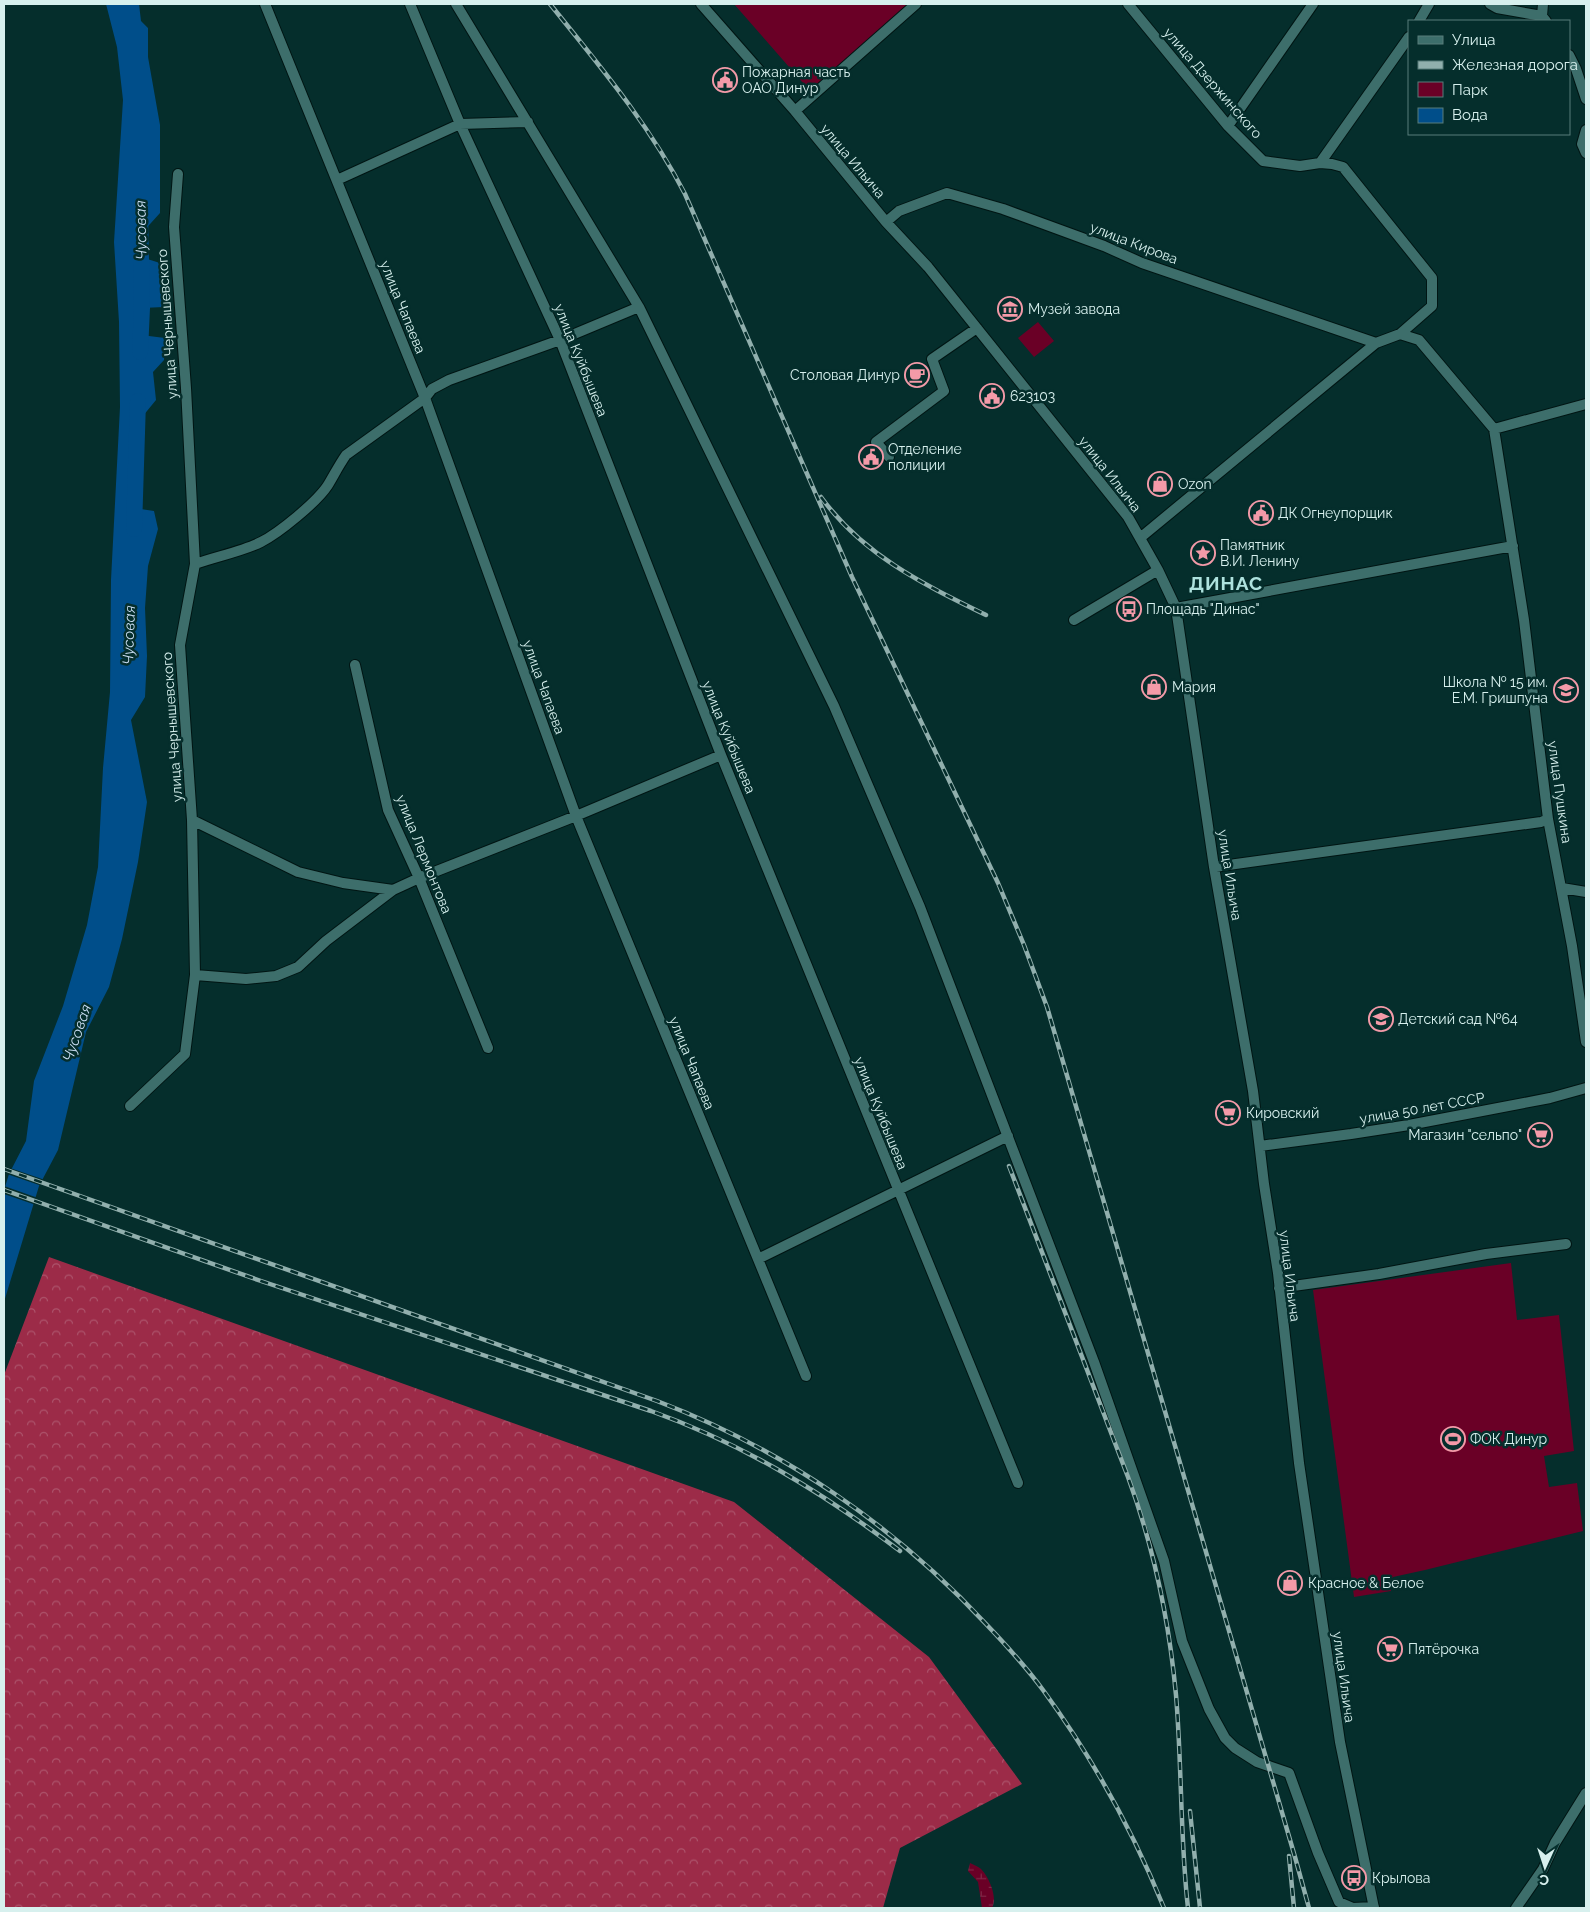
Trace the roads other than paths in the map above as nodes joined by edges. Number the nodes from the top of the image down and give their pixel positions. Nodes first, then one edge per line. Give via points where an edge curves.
1 (265, 4) edge
2 (410, 4) edge
3 (456, 4) edge
4 (701, 4) edge
5 (916, 4) edge
6 (1128, 4) edge
7 (1314, 4) edge
8 (1429, 4) edge
9 (1490, 4) edge
10 (1543, 4) edge
11 (1544, 19) edge
12 (1420, 20) edge
13 (1408, 38) edge
14 (1570, 58) edge
15 (1586, 99) edge
16 (795, 112) junction
17 (528, 122) junction
18 (460, 124) junction
19 (1228, 126) junction
20 (1586, 130) edge
21 (1586, 153) edge
22 (1320, 163) junction
23 (178, 174) dead end
24 (337, 180) junction
25 (886, 222) junction
26 (639, 307) junction
27 (976, 328) junction
28 (1400, 334) junction
29 (560, 340) junction
30 (1376, 343) junction
31 (425, 398) junction
32 (1586, 404) edge
33 (1494, 429) junction
34 (889, 458) dead end
35 (1140, 538) junction
36 (1513, 546) junction
37 (195, 564) junction
38 (1158, 570) junction
39 (1176, 608) junction
40 (1074, 620) dead end
41 (355, 665) dead end
42 (721, 755) junction
43 (576, 816) junction
44 (1548, 819) junction
45 (192, 820) junction
46 (1214, 867) junction
47 (418, 878) junction
48 (1562, 888) junction
49 (393, 890) junction
50 (1586, 892) edge
51 (195, 975) junction
52 (1586, 1042) edge
53 (488, 1048) dead end
54 (1586, 1088) edge
55 (130, 1106) dead end
56 (1008, 1136) junction
57 (1260, 1146) junction
58 (898, 1191) junction
59 (1566, 1244) dead end
60 (758, 1259) junction
61 (1279, 1288) junction
62 (806, 1376) dead end
63 (1018, 1483) dead end
64 (1586, 1793) edge
65 (1374, 1908) edge
66 (1516, 1908) edge

1 - 24 street, улица Чапаева
2 - 18 street, улица Куйбышева
3 - 17 street
4 - 16 street, улица Ильича
5 - 16 street
6 - 19 street, улица Дзержинского
7 - 19 street
8 - 12 street
9 - 11 street
10 - 11 street
13 - 22 street
14 - 15 street
16 - 25 street, улица Ильича
17 - 18 street
17 - 26 street
18 - 24 street
18 - 29 street, улица Куйбышева
19 - 22 street, улица Дзержинского via 1263,161 1300,166
20 - 21 street via 1582,144
22 - 28 street, улица Дзержинского via 1343,167 1432,278 1432,306
23 - 37 street, улица Чернышевского via 174,227
24 - 31 street, улица Чапаева
25 - 27 street, улица Ильича via 928,267
25 - 30 street, улица Кирова via 899,211 947,193 1003,209 1142,263
26 - 29 street
26 - 56 street via 834,706 920,907
27 - 34 street via 932,359 944,391 876,442
27 - 35 street, улица Ильича via 1128,517
28 - 30 street
28 - 33 street via 1419,340
29 - 31 street via 449,380 432,389
29 - 42 street, улица Куйбышева
30 - 35 street
31 - 37 street via 346,455 328,486 286,525 260,542
31 - 43 street, улица Чапаева
32 - 33 street
33 - 36 street, улица Пушкина
35 - 38 street, улица Ильича
36 - 39 street
36 - 44 street, улица Пушкина
37 - 45 street, улица Чернышевского via 180,645
38 - 39 street, улица Ильича
38 - 40 street
39 - 46 street, улица Ильича
41 - 47 street, улица Лермонтова via 388,810
42 - 43 street
42 - 58 street, улица Куйбышева
43 - 47 street
43 - 60 street, улица Чапаева
44 - 46 street
44 - 48 street, улица Пушкина
45 - 49 street via 298,872
45 - 51 street, улица Чернышевского
46 - 57 street, улица Ильича
47 - 49 street
47 - 53 street, улица Лермонтова
48 - 50 street
48 - 52 street, улица Пушкина
49 - 51 street via 326,941 298,967 276,976 246,979
51 - 55 street, улица Чернышевского via 185,1054
54 - 57 street, улица 50 лет СССР via 1410,1125
56 - 58 street
56 - 65 street via 1094,1362 1161,1552 1182,1641 1208,1709 1225,1738 1235,1748 1257,1762 1289,1773 1339,1902 1353,1908
57 - 61 street, улица Ильича
58 - 60 street
58 - 63 street, улица Куйбышева
59 - 61 street
60 - 62 street, улица Чапаева
61 - 65 street, улица Ильича via 1299,1463 1340,1742
64 - 66 street via 1544,1869

